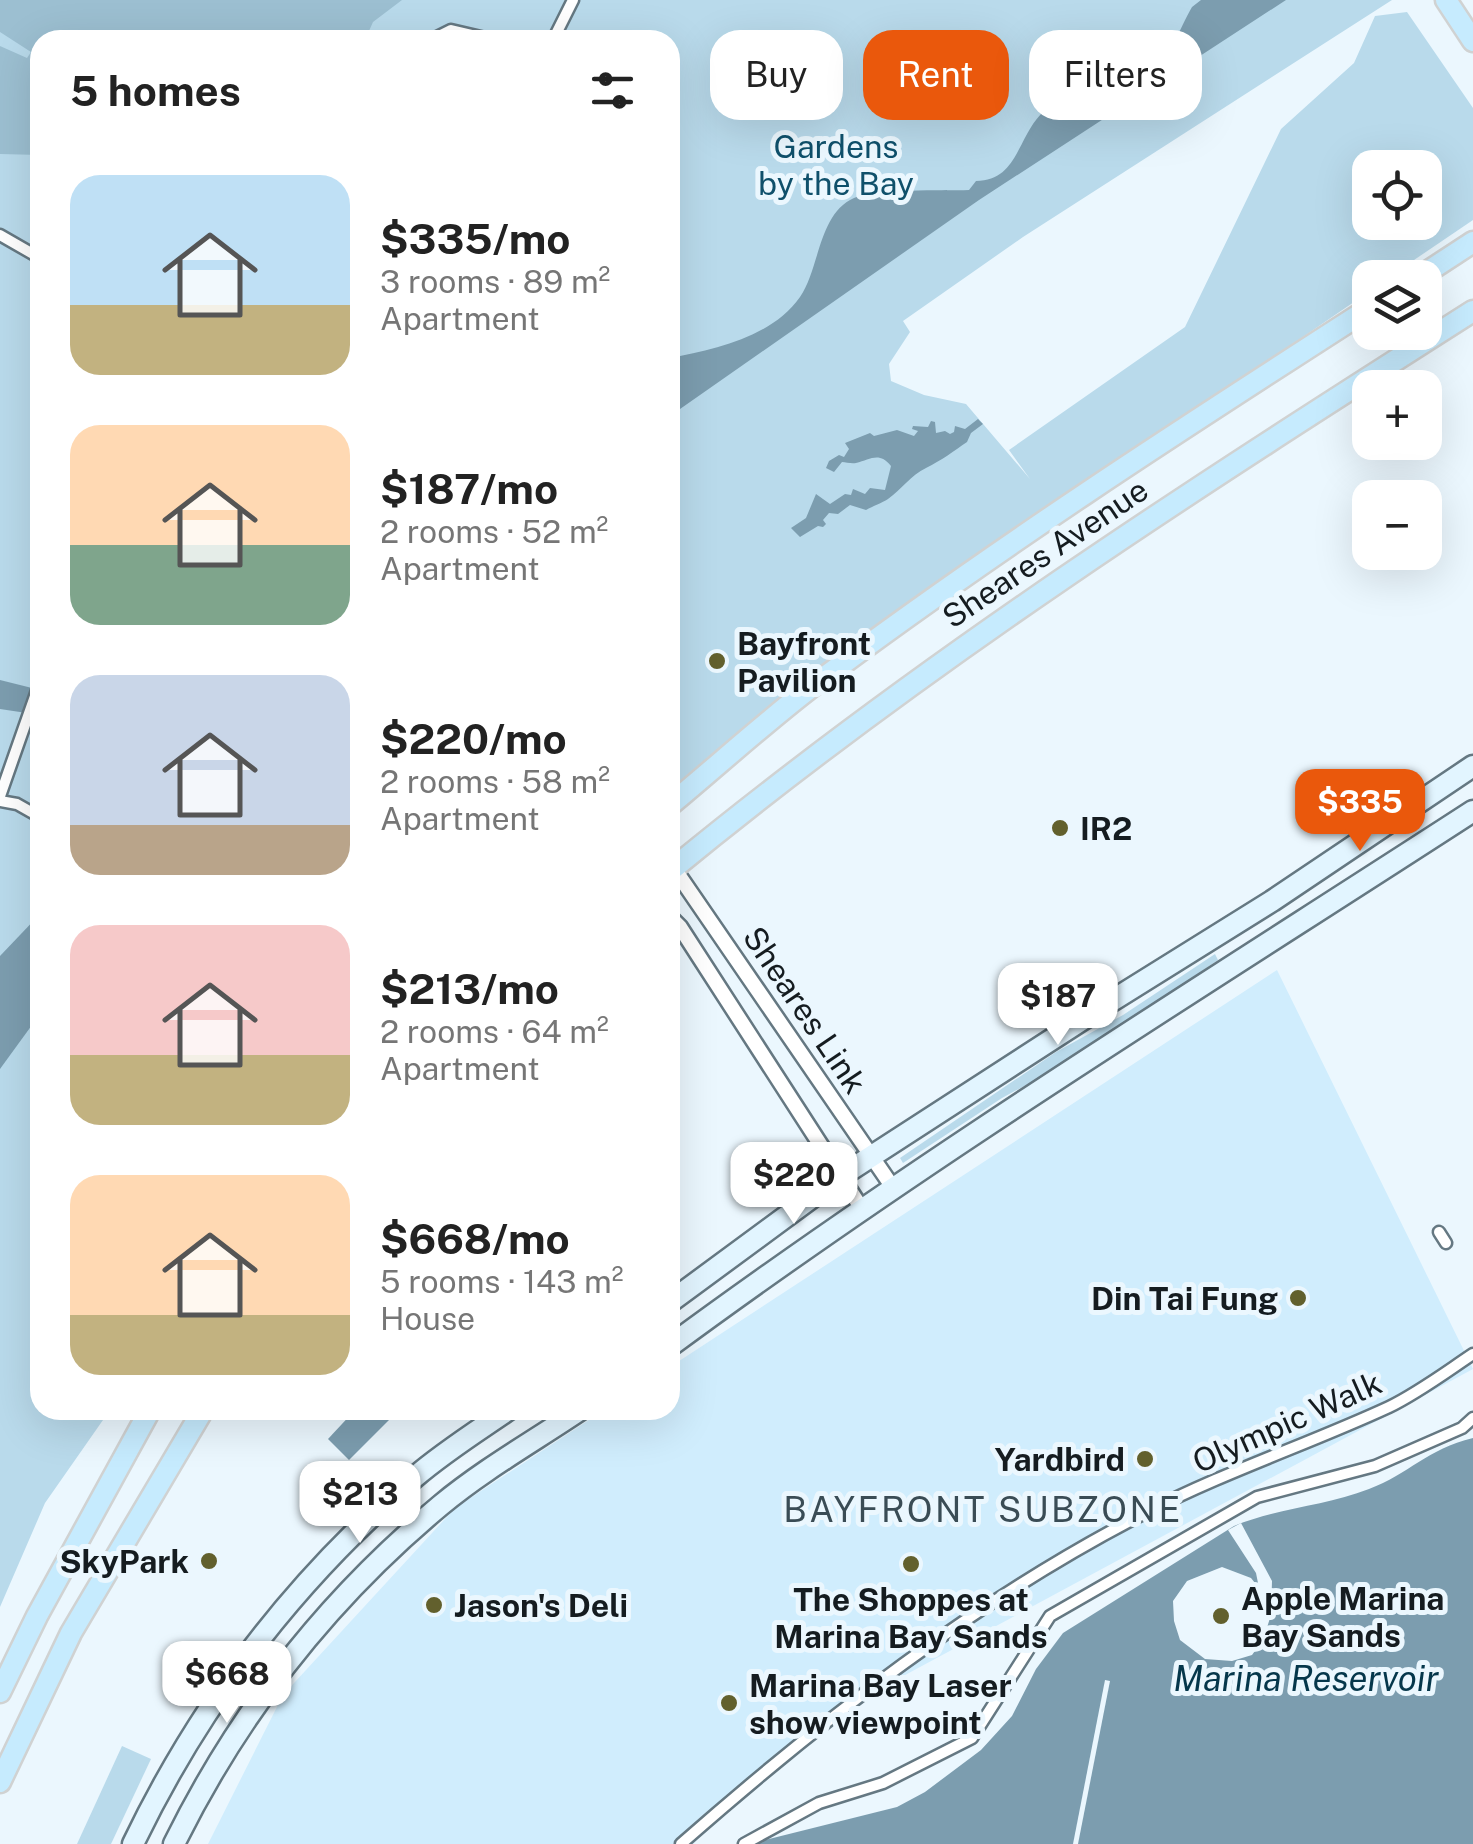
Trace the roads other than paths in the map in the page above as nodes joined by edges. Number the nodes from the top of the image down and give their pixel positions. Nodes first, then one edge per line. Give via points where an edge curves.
1 (572, 0) edge
2 (1446, 0) edge
3 (557, 30) edge
4 (1473, 40) edge
5 (0, 235) edge
6 (1473, 242) edge
7 (30, 252) edge
8 (1442, 262) edge
9 (1473, 311) edge
10 (1352, 320) edge
11 (30, 712) edge
12 (1473, 766) edge
13 (680, 797) edge
14 (0, 798) edge
15 (30, 810) edge
16 (1473, 811) edge
17 (680, 861) edge
18 (680, 879) edge
19 (680, 927) edge
20 (872, 1156) junction
21 (841, 1176) junction
22 (894, 1188) junction
23 (862, 1209) junction
24 (1438, 1232) dead end
25 (1446, 1243) dead end
26 (680, 1295) edge
27 (680, 1339) edge
28 (1473, 1354) edge
29 (1473, 1418) edge
30 (145, 1420) edge
31 (197, 1420) edge
32 (494, 1420) edge
33 (565, 1420) edge
34 (0, 1692) edge
35 (0, 1782) edge
36 (133, 1844) edge
37 (174, 1844) edge
38 (681, 1844) edge
39 (744, 1844) edge

1 - 3 street
2 - 4 main road
5 - 7 street
6 - 8 main road
9 - 17 main road, Sheares Avenue via 1014,609
10 - 13 main road, Sheares Avenue via 980,564 807,691
11 - 14 street
12 - 20 main road
14 - 15 street
16 - 22 main road
18 - 20 street, Sheares Link
19 - 21 street, Sheares Link
20 - 21 main road
20 - 22 street, Sheares Link
21 - 23 street, Sheares Link
21 - 26 main road
22 - 23 main road
23 - 27 main road
24 - 25 street
28 - 38 street, Olympic Walk via 1392,1406 1145,1514 1000,1596 768,1768
29 - 39 street, Olympic Walk via 1376,1466 1257,1497 1050,1616 972,1738 882,1783 819,1803
30 - 34 main road
31 - 35 main road via 71,1633
32 - 36 main road via 417,1475 335,1552 231,1674
33 - 37 main road via 443,1503 357,1584 260,1695

